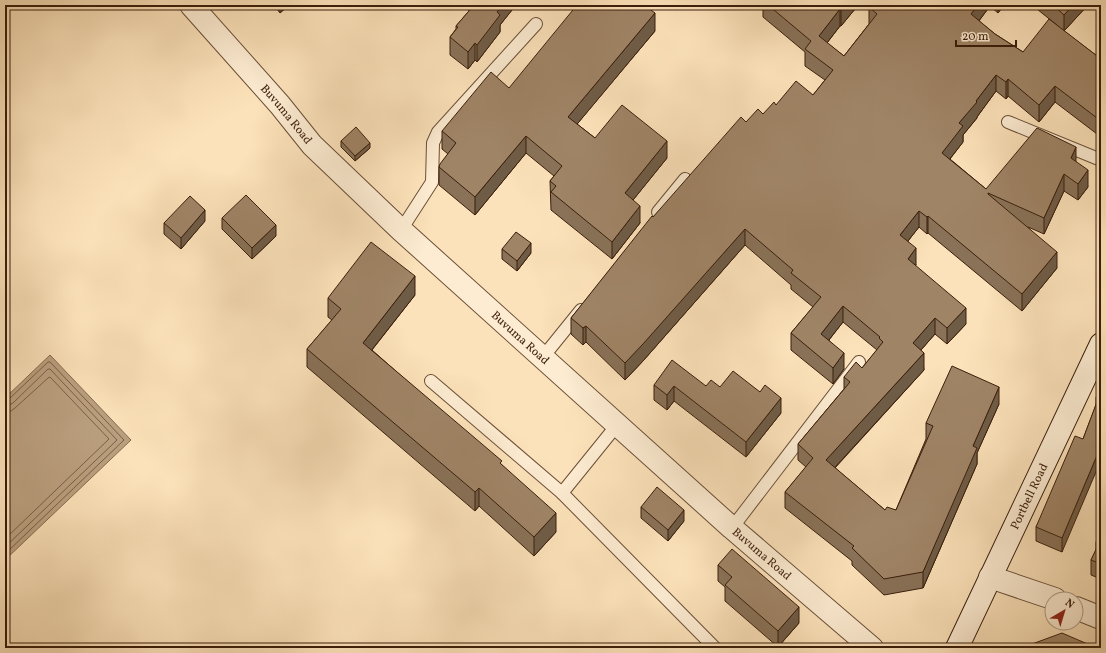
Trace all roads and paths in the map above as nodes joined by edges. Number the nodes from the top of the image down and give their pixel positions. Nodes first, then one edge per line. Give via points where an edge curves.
1 (191, 5) edge
2 (536, 24) dead end
3 (1008, 122) dead end
4 (1101, 160) edge
5 (685, 179) edge
6 (650, 222) edge
7 (401, 230) junction
8 (587, 302) edge
9 (1101, 344) edge
10 (543, 357) junction
11 (859, 362) dead end
12 (431, 381) dead end
13 (617, 425) junction
14 (562, 493) junction
15 (732, 528) junction
16 (990, 577) junction
17 (1044, 595) edge
18 (1084, 611) edge
19 (1101, 618) edge
20 (715, 648) edge
21 (872, 648) edge
22 (957, 648) edge

1 - 7 street, Buvuma Road via 312,145
2 - 7 lane via 438,132 433,143 432,182
3 - 4 lane
5 - 6 lane
7 - 10 street, Buvuma Road
8 - 10 lane
9 - 16 street, Portbell Road
10 - 13 street, Buvuma Road
11 - 15 lane
12 - 14 lane
13 - 14 lane
13 - 15 street, Buvuma Road
14 - 20 lane
15 - 21 street, Buvuma Road
16 - 17 street
16 - 22 street, Portbell Road
18 - 19 street

